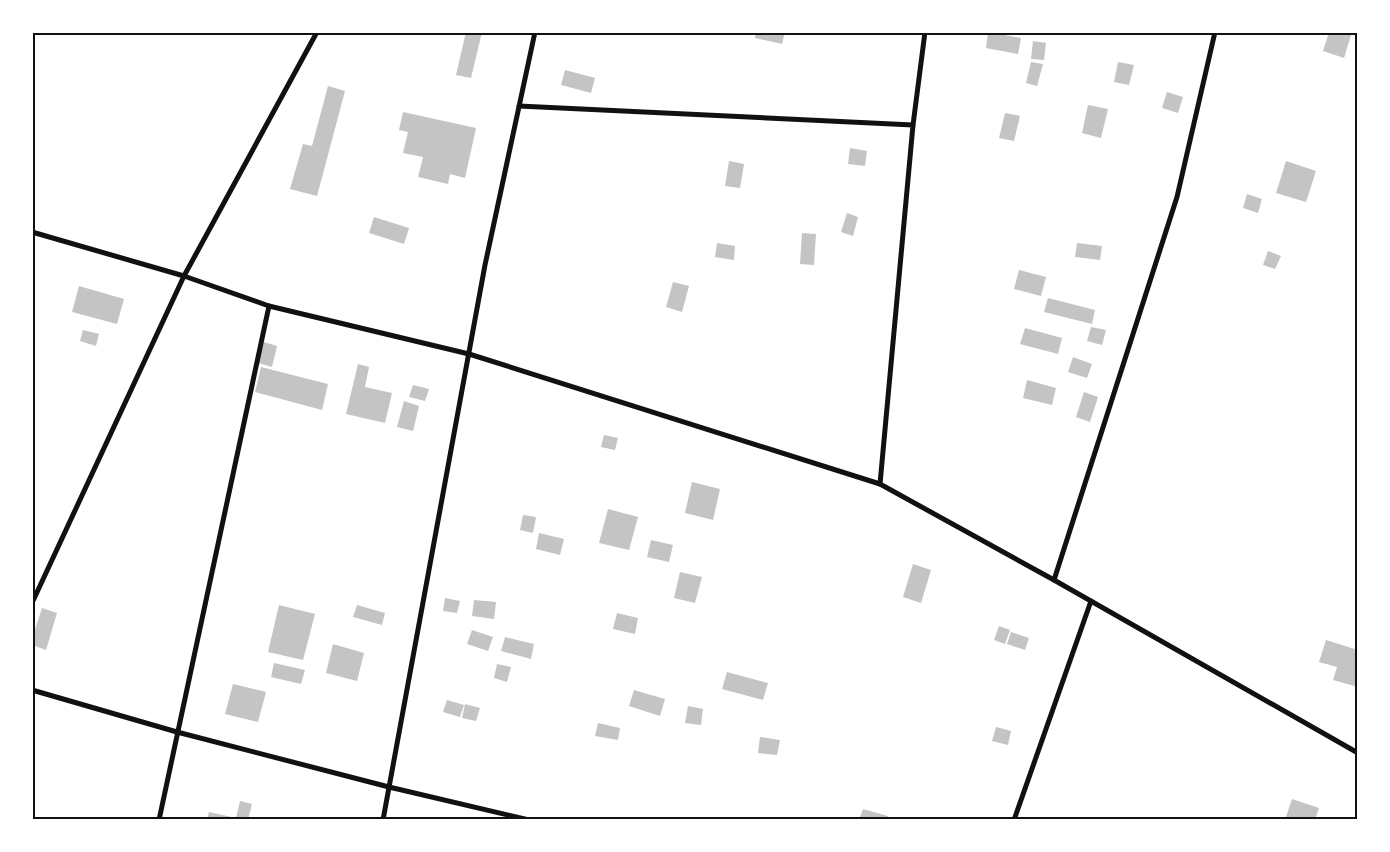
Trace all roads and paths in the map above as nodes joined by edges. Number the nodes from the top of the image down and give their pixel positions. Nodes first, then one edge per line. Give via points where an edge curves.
1 (317, 32) edge
2 (534, 32) edge
3 (925, 32) edge
4 (1215, 32) edge
5 (519, 106) junction
6 (913, 125) junction
7 (32, 232) edge
8 (184, 276) junction
9 (269, 306) junction
10 (469, 354) junction
11 (880, 484) junction
12 (1054, 580) junction
13 (1091, 601) junction
14 (32, 603) edge
15 (32, 690) edge
16 (178, 732) junction
17 (1358, 753) edge
18 (389, 787) junction
19 (159, 820) edge
20 (383, 820) edge
21 (529, 820) edge
22 (1014, 820) edge

1 - 8 street
2 - 5 street
3 - 6 street
4 - 12 street via 1177,197
5 - 6 street
5 - 10 street
6 - 11 street
7 - 8 street
8 - 9 street
8 - 14 street
9 - 10 street
9 - 16 street
10 - 11 street
10 - 18 street
11 - 12 street
12 - 13 street
13 - 17 street
13 - 22 street
15 - 16 street
16 - 18 street
16 - 19 street
18 - 20 street
18 - 21 street

